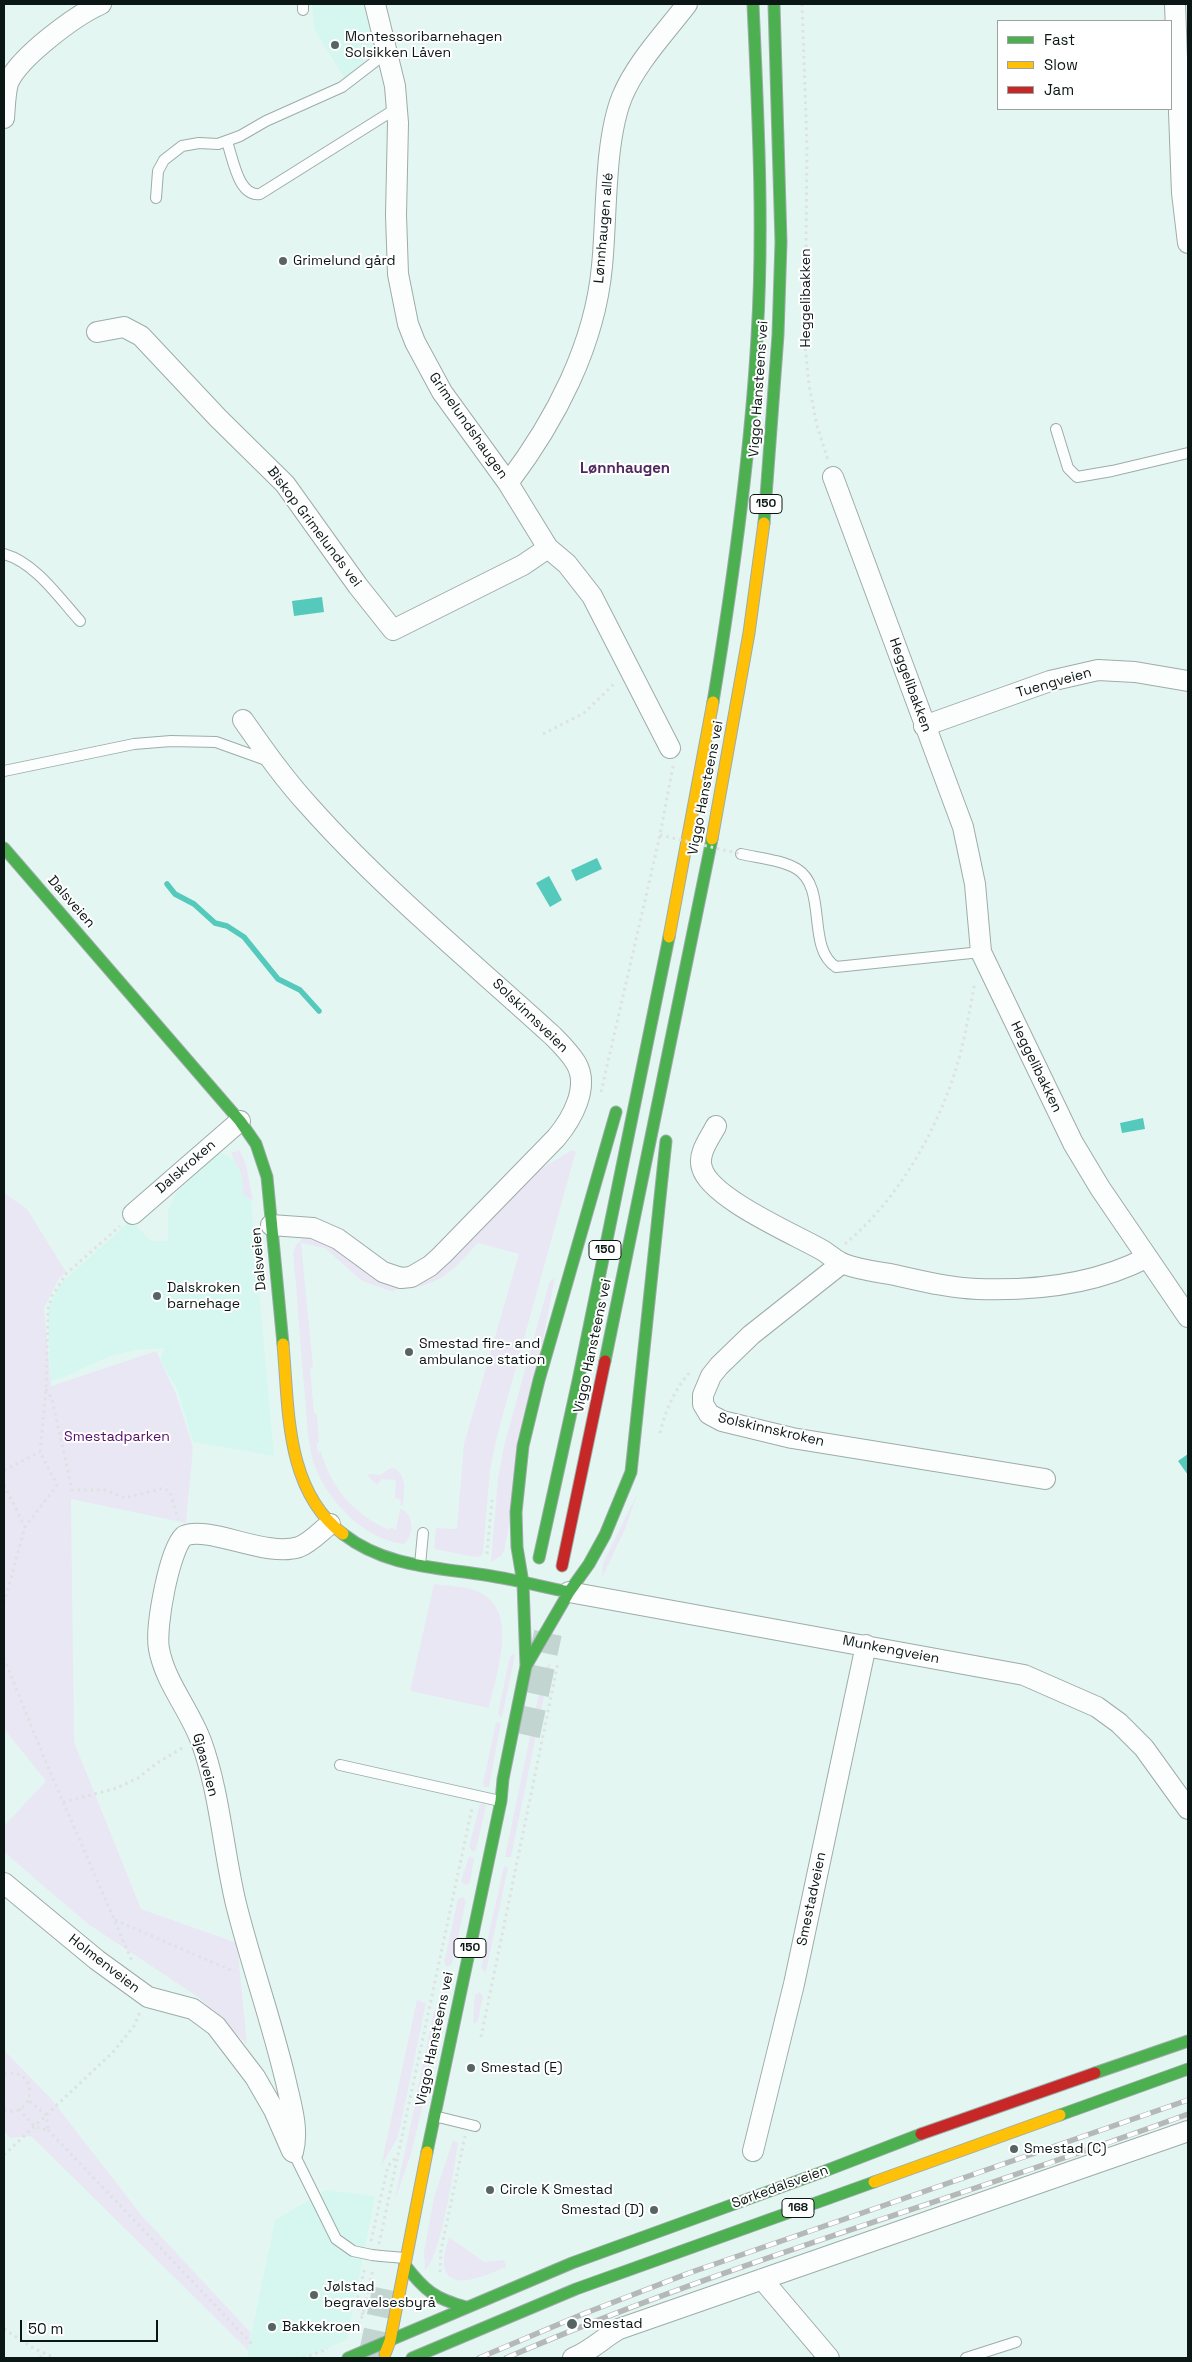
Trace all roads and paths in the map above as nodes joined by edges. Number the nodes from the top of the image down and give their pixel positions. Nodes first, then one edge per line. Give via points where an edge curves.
1 (102, 4) edge
2 (376, 4) edge
3 (687, 4) edge
4 (753, 4) edge
5 (774, 4) edge
6 (802, 4) edge
7 (1175, 4) edge
8 (389, 55) junction
9 (397, 108) junction
10 (4, 118) edge
11 (227, 142) junction
12 (156, 198) dead end
13 (1188, 243) edge
14 (97, 332) dead end
15 (1056, 429) dead end
16 (1188, 452) edge
17 (833, 477) joint
18 (508, 483) junction
19 (548, 548) junction
20 (4, 554) edge
21 (80, 622) dead end
22 (630, 670) junction
23 (1188, 681) edge
24 (243, 720) dead end
25 (924, 726) junction
26 (543, 734) dead end
27 (670, 748) dead end
28 (272, 762) junction
29 (4, 772) edge
30 (660, 836) dead end
31 (4, 848) edge
32 (742, 854) joint
33 (668, 941) junction
34 (981, 952) junction
35 (681, 998) junction
36 (631, 1062) dead end
37 (620, 1099) dead end
38 (670, 1104) dead end
39 (240, 1120) junction
40 (716, 1126) dead end
41 (667, 1132) dead end
42 (133, 1214) joint
43 (272, 1226) junction
44 (1146, 1258) junction
45 (842, 1263) junction
46 (1188, 1317) edge
47 (46, 1389) junction
48 (40, 1452) junction
49 (4, 1470) edge
50 (1045, 1478) dead end
51 (4, 1485) edge
52 (330, 1524) junction
53 (25, 1528) junction
54 (423, 1532) dead end
55 (184, 1536) junction
56 (539, 1558) dead end
57 (420, 1566) junction
58 (562, 1566) dead end
59 (523, 1583) junction
60 (544, 1587) joint
61 (569, 1592) junction
62 (4, 1603) edge
63 (866, 1645) junction
64 (4, 1658) edge
65 (558, 1663) dead end
66 (526, 1666) junction
67 (200, 1738) junction
68 (340, 1765) dead end
69 (475, 1795) junction
70 (501, 1801) junction
71 (63, 1802) junction
72 (1188, 1809) edge
73 (4, 1883) edge
74 (114, 1919) junction
75 (133, 1963) dead end
76 (242, 1975) dead end
77 (148, 1997) junction
78 (481, 2037) dead end
79 (1188, 2041) edge
80 (1188, 2069) edge
81 (4, 2074) edge
82 (28, 2100) junction
83 (19, 2109) junction
84 (4, 2110) edge
85 (46, 2115) junction
86 (434, 2116) junction
87 (471, 2125) joint
88 (35, 2127) junction
89 (48, 2130) junction
90 (1188, 2131) edge
91 (753, 2151) dead end
92 (293, 2152) junction
93 (4, 2155) edge
94 (398, 2155) junction
95 (379, 2245) dead end
96 (374, 2255) junction
97 (405, 2261) junction
98 (373, 2272) dead end
99 (443, 2278) dead end
100 (762, 2279) junction
101 (367, 2297) dead end
102 (466, 2307) junction
103 (363, 2315) dead end
104 (4, 2329) edge
105 (390, 2341) junction
106 (1016, 2342) dead end
107 (252, 2344) dead end
108 (44, 2353) junction
109 (585, 2356) edge
110 (40, 2358) edge
111 (55, 2358) edge
112 (348, 2358) edge
113 (383, 2358) edge
114 (412, 2358) edge
115 (829, 2358) edge
116 (966, 2358) edge

1 - 10 street via 56,33 14,74 7,88
2 - 8 street, Grimelundshaugen
3 - 18 street, Lønnhaugen allé via 640,67 623,96 611,152 598,295 587,334 557,407
4 - 33 main road, Viggo Hansteens vei / 150 via 759,126 759,245 757,336 748,445 720,664
5 - 35 main road, Viggo Hansteens vei / 150 via 781,242 773,414 763,533 728,760
6 - 17 path, Heggelibakken via 807,146 805,344 808,385
7 - 13 street via 1181,176
8 - 9 street, Grimelundshaugen
8 - 11 lane via 381,57 342,87
9 - 11 lane via 260,194 247,192
9 - 18 street, Grimelundshaugen via 396,249 408,324 414,342 442,392
11 - 12 lane via 191,143 174,151 158,171
14 - 19 street, Biskop Grimelunds vei via 124,327 141,336 285,484 393,630 523,565
15 - 16 lane via 1068,468 1077,477
17 - 25 street, Heggelibakken
18 - 19 street, Grimelundshaugen
19 - 22 street, Grimelundshaugen via 567,564 592,596
20 - 21 lane via 36,574
22 - 26 path via 584,712
22 - 27 street, Grimelundshaugen
23 - 25 street, Tuengveien via 1135,672 1098,670 1050,681
24 - 28 street, Solskinnsveien
25 - 34 street, Heggelibakken via 963,826 975,884
28 - 29 lane via 216,742 171,741 134,744
28 - 43 street, Solskinnsveien via 350,848 553,1036 577,1064 580,1084 572,1114 556,1138 442,1255 411,1277 401,1278 383,1272 338,1239 313,1228
30 - 32 path, bridge
31 - 39 main road, Dalsveien
32 - 34 lane via 788,865 802,872 811,888 822,948 836,967
33 - 36 main road
33 - 56 main road, Viggo Hansteens vei / 150
34 - 44 street, Heggelibakken via 1073,1143
35 - 38 main road
35 - 58 main road, Viggo Hansteens vei / 150
37 - 59 main road, Viggo Hansteens vei via 532,1404 518,1464 516,1547
39 - 42 street, Dalskroken
39 - 43 main road, Dalsveien via 265,1165
40 - 45 street via 700,1160 703,1173 711,1182 756,1215
41 - 61 main road, Viggo Hansteens vei via 631,1472 603,1541
42 - 47 path via 66,1274 52,1296 46,1325
43 - 52 main road, Dalsveien via 292,1445 302,1482
44 - 45 street via 1080,1282 1009,1289 944,1285
44 - 46 street, Heggelibakken
45 - 50 street, Solskinnskroken via 751,1335 719,1366 703,1395 703,1404 709,1414 722,1421 792,1438
47 - 48 path
47 - 55 path via 52,1399 72,1490 105,1490 125,1498 164,1488 170,1492
48 - 49 path
48 - 53 path via 58,1485
51 - 53 path
52 - 55 street via 308,1542 291,1548 270,1548 197,1534
52 - 57 main road, Dalsveien via 352,1542 373,1553
53 - 62 path
54 - 57 lane
55 - 67 street, Gjøaveien via 175,1550 162,1602 158,1646 167,1675
57 - 59 main road, Dalsveien
59 - 60 main road, Dalsveien
59 - 66 main road, Viggo Hansteens vei / 150
60 - 61 main road, Munkengveien
61 - 63 street, Munkengveien
61 - 66 main road, Viggo Hansteens vei / 150
63 - 72 street, Munkengveien via 1024,1675 1097,1707 1120,1723 1144,1748
63 - 91 street, Smestadveien via 794,1984
64 - 71 path
65 - 78 path
66 - 70 main road, Viggo Hansteens vei / 150
67 - 71 path via 138,1778
67 - 92 street, Gjøaveien via 241,1924 275,2035 292,2109 296,2140
68 - 69 lane
69 - 70 lane
69 - 94 path
70 - 86 main road, Viggo Hansteens vei / 150
71 - 74 path
73 - 77 street, Holmenveien via 97,1960
74 - 75 path
74 - 76 path
77 - 85 path via 134,2026 113,2052
77 - 92 street, Holmenveien via 187,2007 216,2026 255,2077
79 - 102 main road, Sørkedalsveien / 168 via 908,2138 572,2263
80 - 114 main road, Sørkedalsveien / 168 via 576,2289
81 - 82 path via 16,2073 26,2081 30,2094
82 - 83 path
82 - 85 path
83 - 84 path
83 - 88 path
85 - 88 path
85 - 89 path
86 - 87 lane
86 - 97 main road, Viggo Hansteens vei / 150
87 - 99 path via 439,2260
88 - 89 path
88 - 93 path
89 - 107 path
90 - 100 street
92 - 96 lane via 336,2239 353,2251
94 - 95 path
94 - 96 path via 388,2166
96 - 97 lane
96 - 103 path via 356,2304
97 - 102 main road via 428,2293
97 - 105 main road, Viggo Hansteens vei / 150
98 - 101 path
100 - 109 street via 619,2329
100 - 115 street
102 - 105 main road, Sørkedalsveien / 168
104 - 108 path
105 - 112 main road, Sørkedalsveien / 168
105 - 113 main road, Viggo Hansteens vei / 150
106 - 116 lane
108 - 110 path
108 - 111 path

